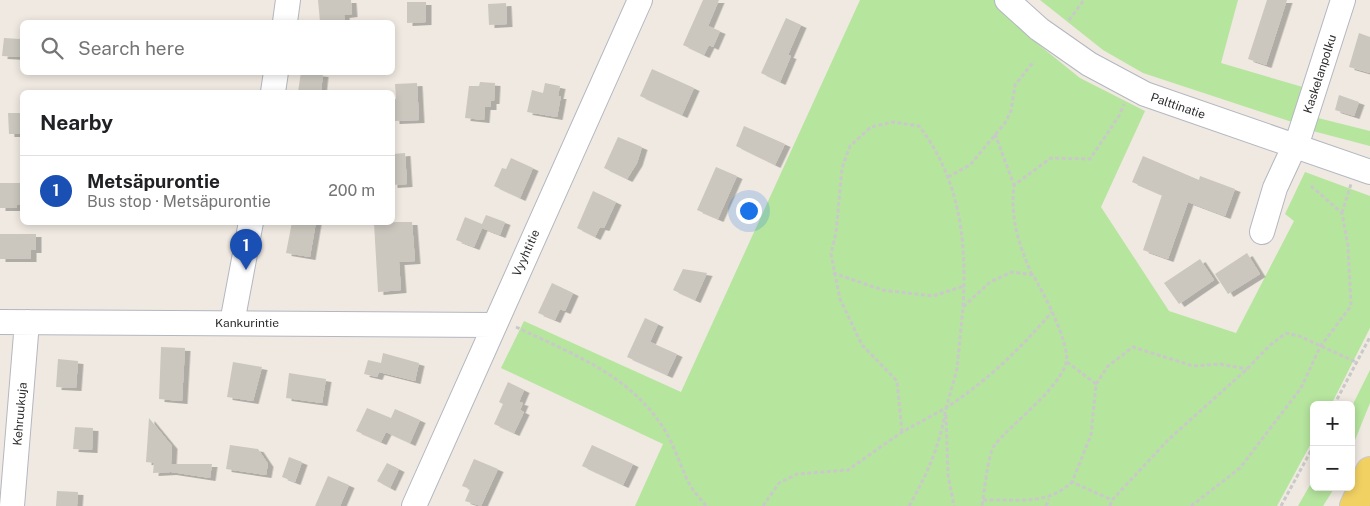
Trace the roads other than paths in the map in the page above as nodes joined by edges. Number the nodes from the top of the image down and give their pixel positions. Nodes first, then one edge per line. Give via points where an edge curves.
1 (288, 0) edge
2 (640, 0) edge
3 (1007, 0) edge
4 (1343, 0) edge
5 (284, 20) edge
6 (276, 75) edge
7 (273, 90) edge
8 (1294, 147) junction
9 (1363, 170) edge
10 (249, 225) edge
11 (1262, 232) dead end
12 (0, 322) edge
13 (27, 322) junction
14 (232, 323) junction
15 (502, 325) junction
16 (9, 438) edge
17 (1370, 472) edge
18 (12, 506) edge
19 (414, 506) edge
20 (1354, 506) edge

1 - 5 street
2 - 15 street, Vyyhtitie
3 - 8 street, Palttinatie via 1082,59 1145,94
4 - 8 street, Kaskelanpolku
6 - 7 street
8 - 9 street, Palttinatie
8 - 11 street, Kaskelanpolku via 1275,188
10 - 14 street
12 - 13 street, Kankurintie
13 - 14 street, Kankurintie
13 - 16 street, Kehruukuja
14 - 15 street, Kankurintie
15 - 19 street, Vyyhtitie
16 - 18 street, Kehruukuja
17 - 20 main road

